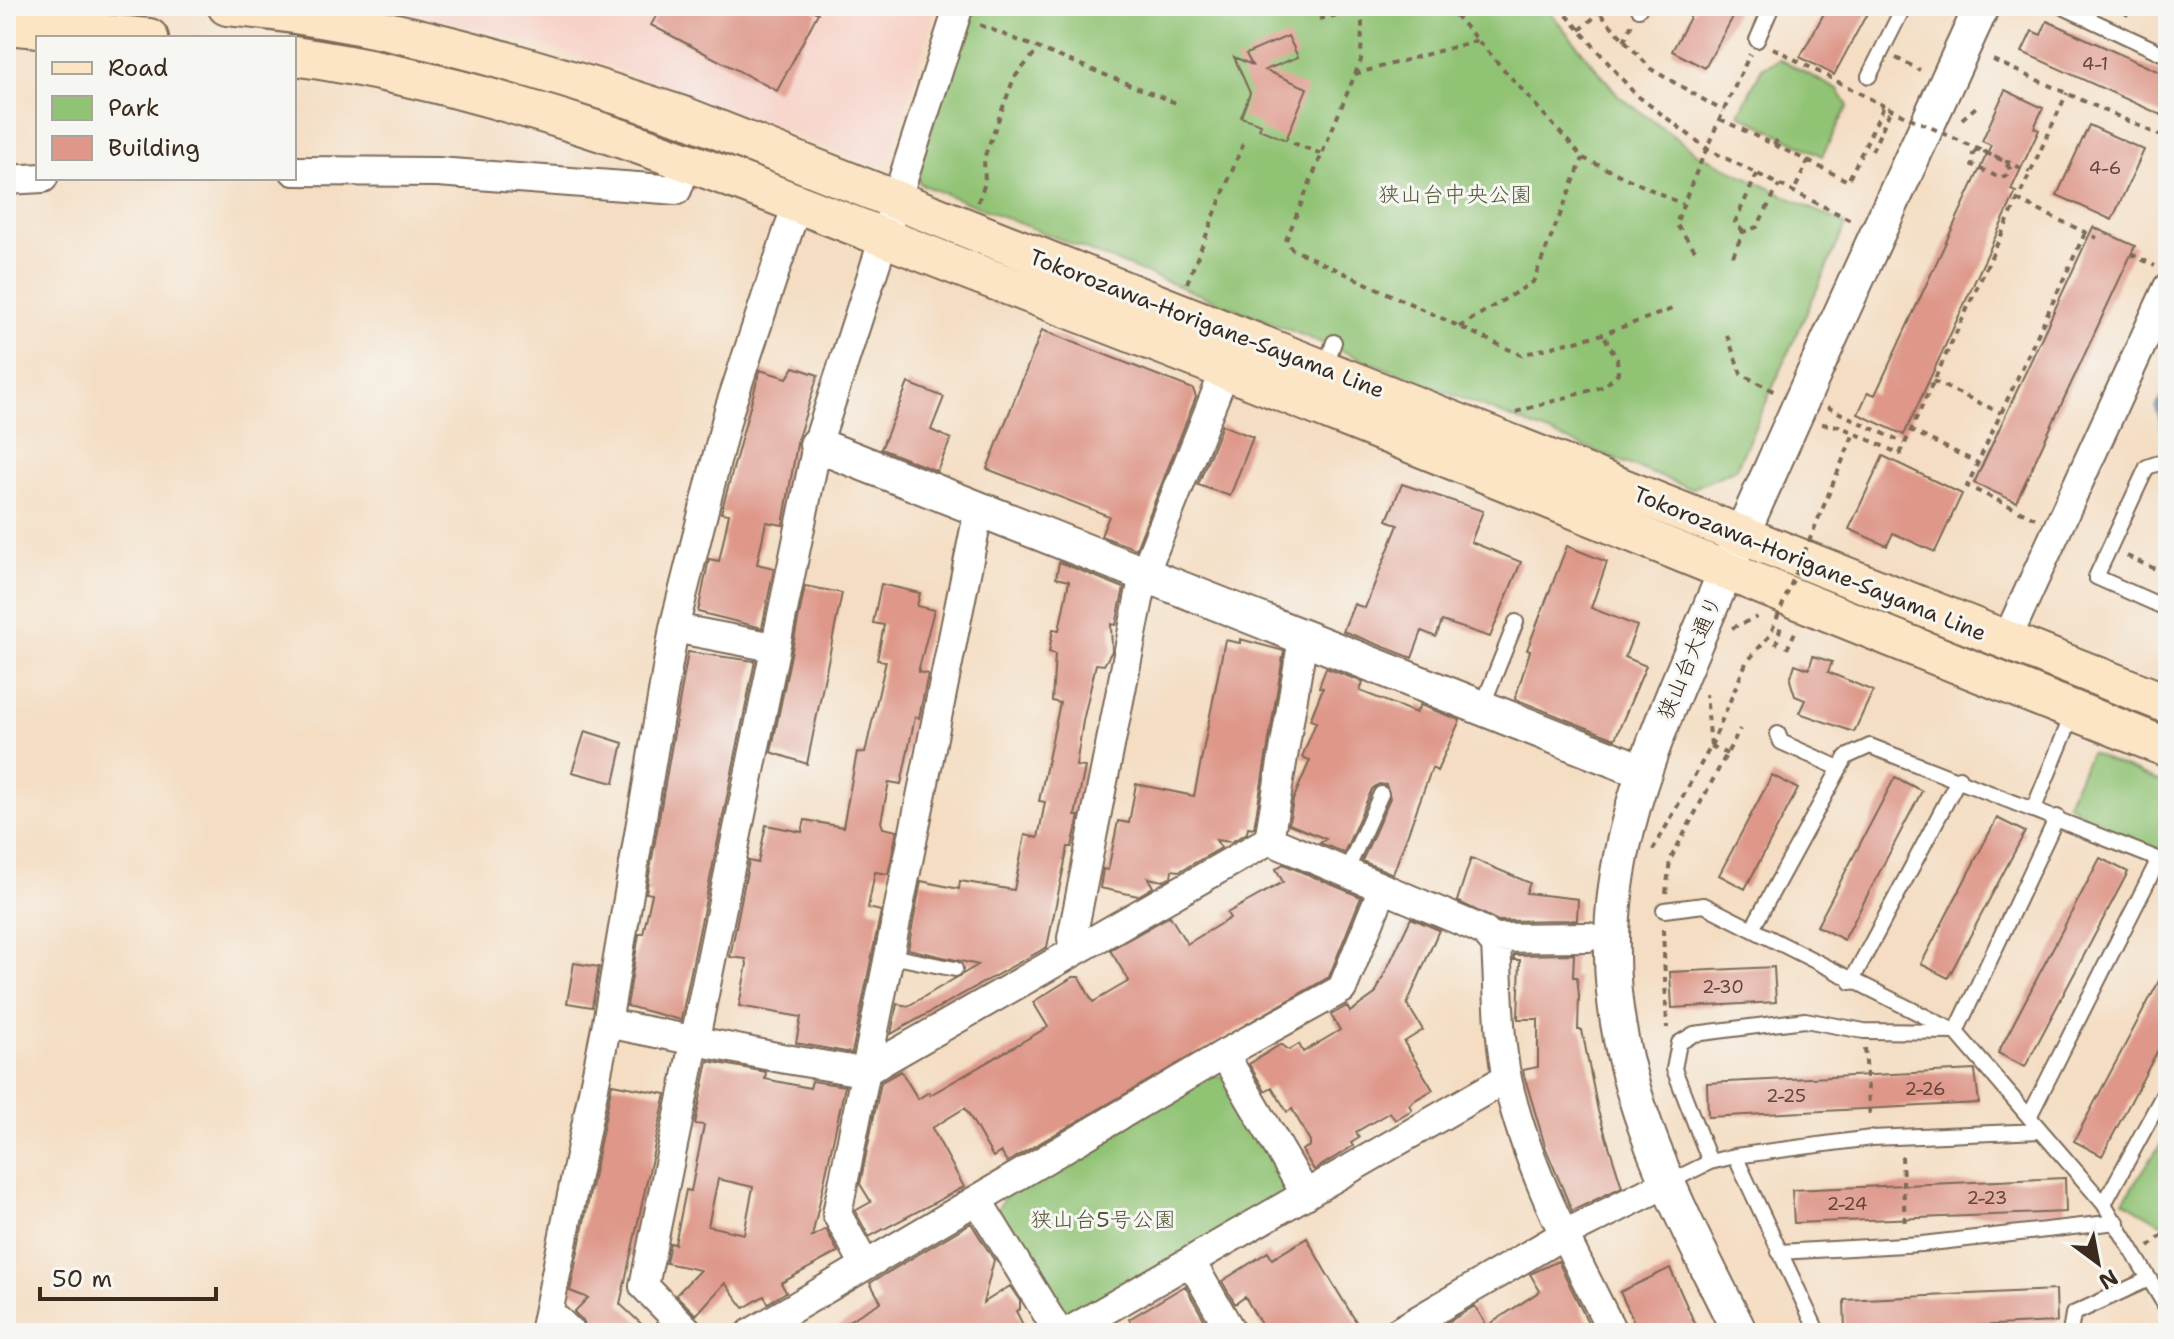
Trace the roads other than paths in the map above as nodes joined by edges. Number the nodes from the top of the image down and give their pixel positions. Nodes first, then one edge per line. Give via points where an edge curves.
1 (227, 6) edge
2 (1772, 6) edge
3 (1904, 6) edge
4 (1982, 6) edge
5 (2061, 6) edge
6 (965, 13) edge
7 (6, 25) edge
8 (127, 36) edge
9 (1757, 40) road end
10 (296, 56) edge
11 (2168, 56) edge
12 (1869, 76) dead end
13 (688, 160) junction
14 (296, 171) edge
15 (36, 178) edge
16 (6, 180) edge
17 (897, 201) junction
18 (797, 204) junction
19 (886, 238) junction
20 (2164, 278) edge
21 (1226, 368) junction
22 (817, 445) junction
23 (2168, 460) edge
24 (979, 509) junction
25 (1741, 536) junction
26 (1724, 573) junction
27 (1144, 574) junction
28 (2168, 609) edge
29 (1516, 622) dead end
30 (674, 628) junction
31 (1303, 638) junction
32 (2006, 641) junction
33 (773, 647) junction
34 (2168, 704) edge
35 (1482, 708) junction
36 (2074, 711) junction
37 (1778, 734) dead end
38 (2168, 748) edge
39 (1839, 768) junction
40 (1642, 771) junction
41 (1959, 778) junction
42 (1381, 794) dead end
43 (2034, 808) junction
44 (2057, 817) junction
45 (1269, 840) junction
46 (2163, 861) edge
47 (1346, 872) junction
48 (1383, 888) junction
49 (1664, 910) road end
50 (1752, 929) junction
51 (1588, 937) dead end
52 (1491, 938) junction
53 (1075, 950) junction
54 (891, 956) junction
55 (955, 969) dead end
56 (1851, 982) junction
57 (607, 1023) junction
58 (1956, 1032) junction
59 (695, 1040) junction
60 (1224, 1054) junction
61 (869, 1069) junction
62 (1507, 1078) junction
63 (2168, 1086) edge
64 (2029, 1117) junction
65 (2041, 1131) junction
66 (1735, 1156) junction
67 (1710, 1162) junction
68 (1667, 1183) junction
69 (1306, 1195) junction
70 (978, 1201) junction
71 (2104, 1204) junction
72 (2117, 1222) junction
73 (1563, 1235) junction
74 (1779, 1252) junction
75 (1191, 1262) junction
76 (865, 1265) junction
77 (2149, 1279) junction
78 (2168, 1310) edge
79 (546, 1323) edge
80 (571, 1333) edge
81 (690, 1333) edge
82 (751, 1333) edge
83 (1059, 1333) edge
84 (1066, 1333) edge
85 (1232, 1333) edge
86 (1396, 1333) edge
87 (1613, 1333) edge
88 (1740, 1333) edge
89 (1818, 1333) edge
90 (2070, 1333) edge

1 - 17 main road, Tokorozawa-Horigane-Sayama Line via 344,24 580,82 686,117
2 - 9 lane
3 - 12 lane
4 - 25 street, 狭山台大通り
5 - 11 lane
6 - 17 street
7 - 8 main road
10 - 13 main road, Tokorozawa-Horigane-Sayama Line via 526,107
13 - 14 street via 677,190 438,172
13 - 18 main road, Tokorozawa-Horigane-Sayama Line
15 - 16 street
17 - 19 street
17 - 25 main road, Tokorozawa-Horigane-Sayama Line via 1329,355
18 - 19 main road, Tokorozawa-Horigane-Sayama Line
18 - 30 street via 729,410
19 - 21 main road, Tokorozawa-Horigane-Sayama Line
19 - 22 street
20 - 32 street
21 - 26 main road, Tokorozawa-Horigane-Sayama Line
21 - 27 street
22 - 24 street
22 - 33 street
23 - 28 lane via 2147,467 2096,577
24 - 27 street
24 - 54 street
25 - 26 street, 狭山台大通り
25 - 32 main road, Tokorozawa-Horigane-Sayama Line
26 - 36 main road, Tokorozawa-Horigane-Sayama Line
26 - 40 street, 狭山台大通り
27 - 31 street
27 - 53 street via 1072,938
29 - 35 lane
30 - 33 street
30 - 57 street
31 - 35 street
31 - 45 street
32 - 34 main road, Tokorozawa-Horigane-Sayama Line
33 - 59 street
35 - 40 street
36 - 38 main road, Tokorozawa-Horigane-Sayama Line
36 - 43 lane
37 - 39 lane via 1781,742
39 - 41 lane via 1846,757 1870,746
39 - 50 lane
40 - 68 street, 狭山台大通り via 1624,830 1615,894 1613,990 1637,1111
41 - 43 lane
41 - 56 lane
42 - 47 lane
43 - 44 lane
44 - 46 lane
44 - 58 lane
45 - 47 street
45 - 53 street
46 - 64 lane
47 - 48 street
48 - 52 street
48 - 60 street via 1342,989
49 - 50 lane via 1704,905
50 - 56 lane
51 - 52 street
52 - 62 street via 1496,945
53 - 61 street
54 - 55 lane
54 - 61 street
56 - 58 lane
57 - 59 street
57 - 79 street
58 - 64 lane
58 - 67 lane via 1864,1031 1805,1020 1694,1034 1679,1043 1674,1069
59 - 61 street
59 - 81 street via 644,1286
60 - 69 street
60 - 70 street
61 - 76 street via 837,1214
62 - 69 street
62 - 73 street
63 - 71 lane
64 - 65 lane
65 - 66 lane via 1871,1138
65 - 71 lane
66 - 67 lane
66 - 74 lane
67 - 68 lane
68 - 73 street
68 - 88 street, 狭山台大通り
69 - 75 street
70 - 76 street
70 - 83 street
71 - 72 lane
72 - 74 lane via 1906,1245
72 - 77 lane
73 - 86 street
73 - 87 street
74 - 89 lane
75 - 84 street
75 - 85 street
76 - 82 street
77 - 78 lane
77 - 90 lane via 2073,1314
79 - 80 street

